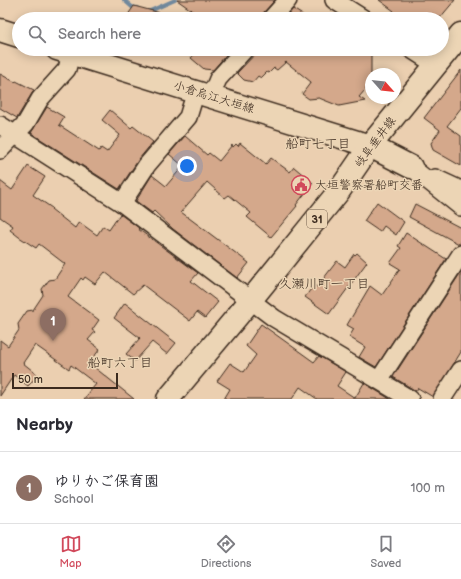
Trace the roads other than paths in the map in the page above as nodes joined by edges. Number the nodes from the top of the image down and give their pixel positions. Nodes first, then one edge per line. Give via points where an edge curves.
1 (288, 0) edge
2 (334, 0) edge
3 (277, 12) edge
4 (353, 12) edge
5 (0, 30) edge
6 (12, 34) edge
7 (461, 34) edge
8 (449, 49) edge
9 (65, 56) edge
10 (80, 56) edge
11 (239, 56) edge
12 (422, 56) edge
13 (443, 56) edge
14 (436, 65) junction
15 (203, 94) junction
16 (0, 125) edge
17 (15, 134) junction
18 (370, 146) junction
19 (0, 150) edge
20 (411, 167) junction
21 (461, 190) edge
22 (122, 203) junction
23 (461, 207) edge
24 (461, 254) edge
25 (250, 301) junction
26 (461, 370) edge
27 (379, 380) junction
28 (168, 399) edge
29 (410, 399) edge
30 (442, 399) edge

1 - 3 street
2 - 4 street
5 - 6 main road
7 - 8 main road, 岐阜垂井線 / 31
9 - 17 street via 67,68 40,99 26,123
10 - 15 main road, 小倉烏江大垣線
11 - 15 street
12 - 14 street
13 - 14 main road, 岐阜垂井線 / 31
14 - 18 main road, 岐阜垂井線 / 31
15 - 18 main road, 小倉烏江大垣線
15 - 22 street via 147,165
16 - 17 street
17 - 19 street
17 - 22 street
18 - 20 main road, 小倉烏江大垣線
18 - 25 main road, 岐阜垂井線 / 31 via 339,191
20 - 21 street
20 - 23 street
22 - 25 street
24 - 27 street
25 - 27 street
25 - 28 main road, 岐阜垂井線 / 31
26 - 30 street
27 - 29 street

